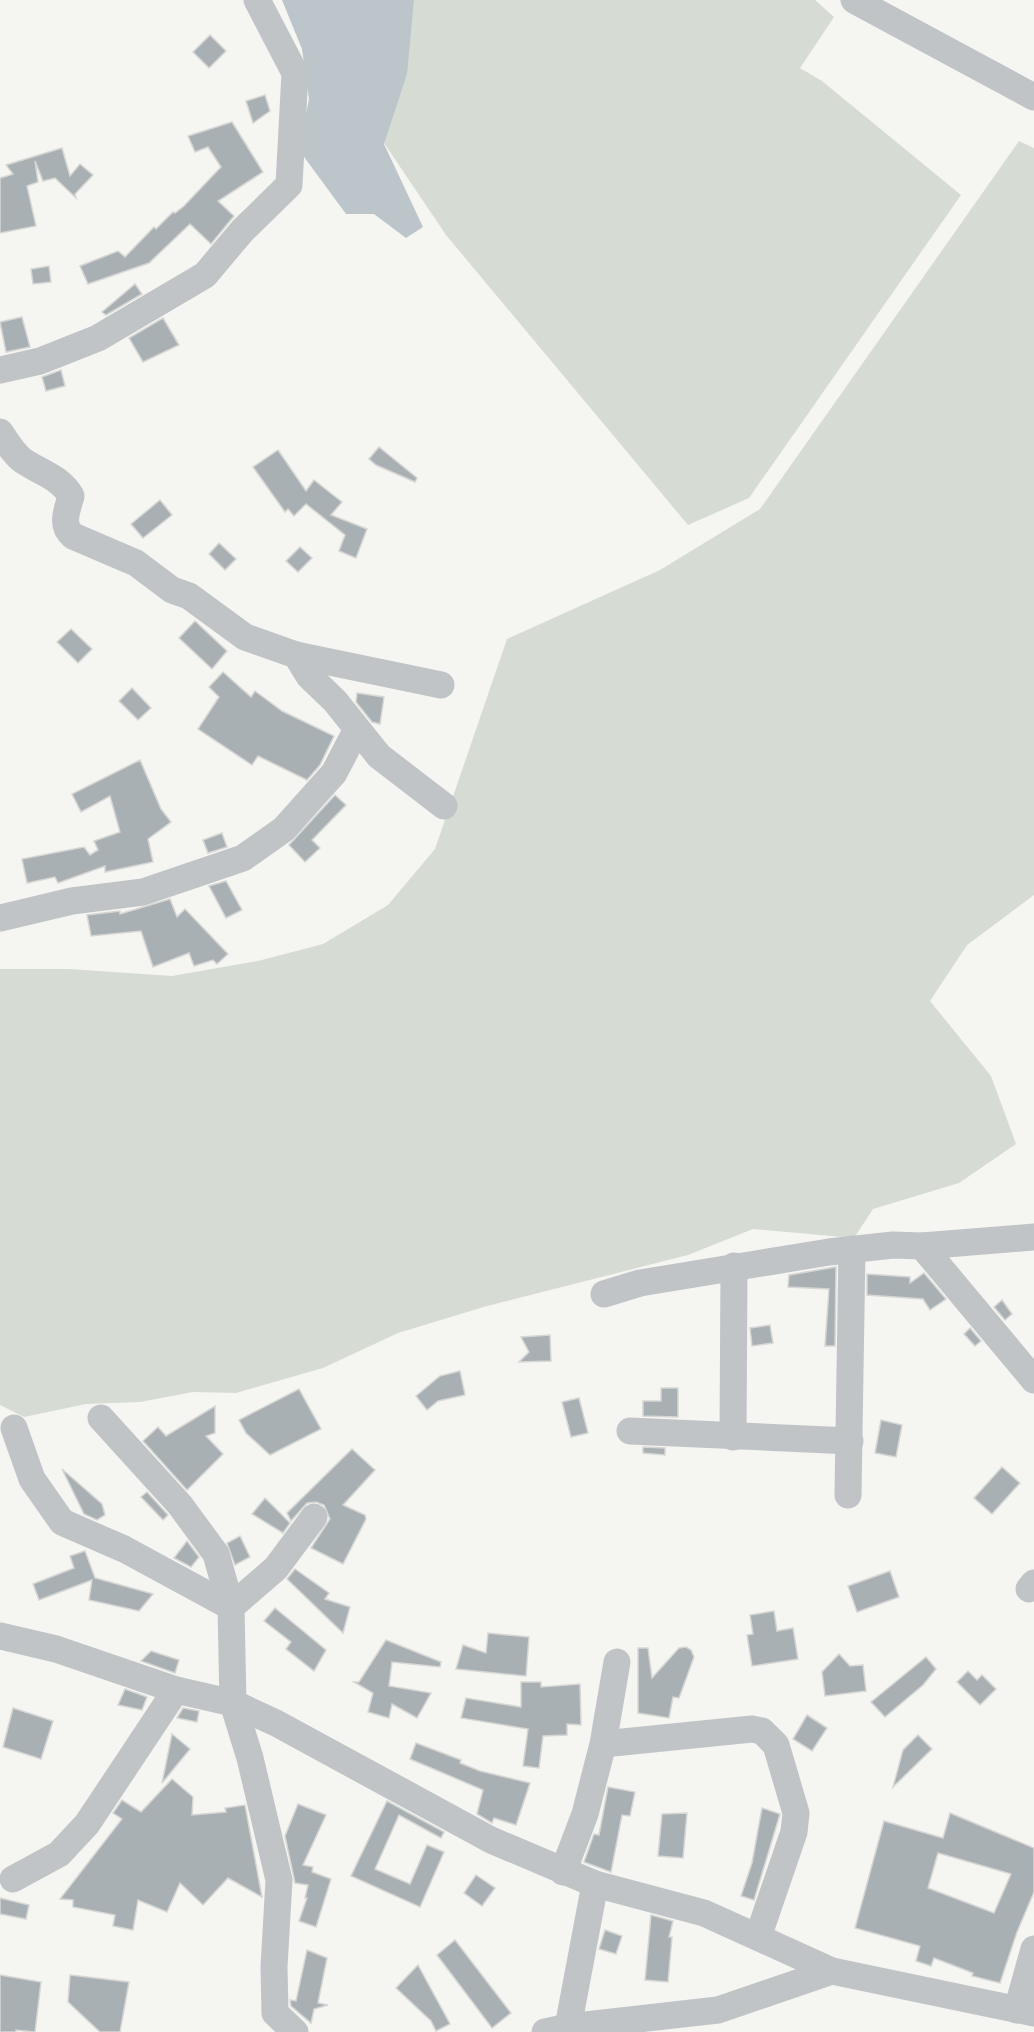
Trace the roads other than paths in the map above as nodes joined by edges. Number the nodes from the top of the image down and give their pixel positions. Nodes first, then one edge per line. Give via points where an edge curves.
1 (257, 0) edge
2 (854, 0) edge
3 (1034, 97) edge
4 (0, 370) edge
5 (0, 432) edge
6 (296, 654) junction
7 (441, 685) dead end
8 (357, 729) junction
9 (444, 806) dead end
10 (0, 918) edge
11 (1034, 1237) edge
12 (922, 1246) junction
13 (852, 1249) junction
14 (734, 1266) junction
15 (604, 1294) dead end
16 (1034, 1380) edge
17 (101, 1418) dead end
18 (14, 1428) dead end
19 (630, 1431) dead end
20 (733, 1437) junction
21 (850, 1440) junction
22 (848, 1495) dead end
23 (314, 1517) dead end
24 (231, 1607) junction
25 (0, 1636) edge
26 (617, 1662) dead end
27 (176, 1690) junction
28 (233, 1703) junction
29 (603, 1744) junction
30 (563, 1872) junction
31 (13, 1879) dead end
32 (595, 1884) junction
33 (758, 1937) junction
34 (1034, 1948) edge
35 (832, 1971) junction
36 (1026, 2011) edge
37 (557, 2029) edge
38 (295, 2032) edge

1 - 4 street via 295,73 289,185 205,275 98,338 40,361
2 - 3 street
5 - 6 street via 22,461 67,488 71,496 66,530 73,536 136,563 245,637
6 - 7 street
6 - 8 street via 309,676
8 - 9 street via 379,756
8 - 10 street via 334,773 284,829 243,858 143,892 72,901
11 - 12 street
12 - 13 street
12 - 16 street
13 - 14 street
13 - 21 street
14 - 15 street via 640,1283
14 - 20 street
17 - 24 street via 180,1505 216,1554
18 - 24 street via 32,1479 62,1522
19 - 20 street
20 - 21 street
21 - 22 street
23 - 24 street via 276,1568
24 - 28 street
25 - 27 street via 56,1649
26 - 29 street
27 - 28 street
27 - 31 street via 87,1824 59,1854
28 - 30 street via 491,1840
28 - 38 street via 279,1880 275,2013
29 - 30 street via 585,1814
29 - 33 street via 752,1729 776,1745 796,1813 794,1832
30 - 32 street
32 - 33 street via 704,1913
32 - 37 street
33 - 35 street
34 - 36 street
35 - 36 street
35 - 37 street via 718,2010

